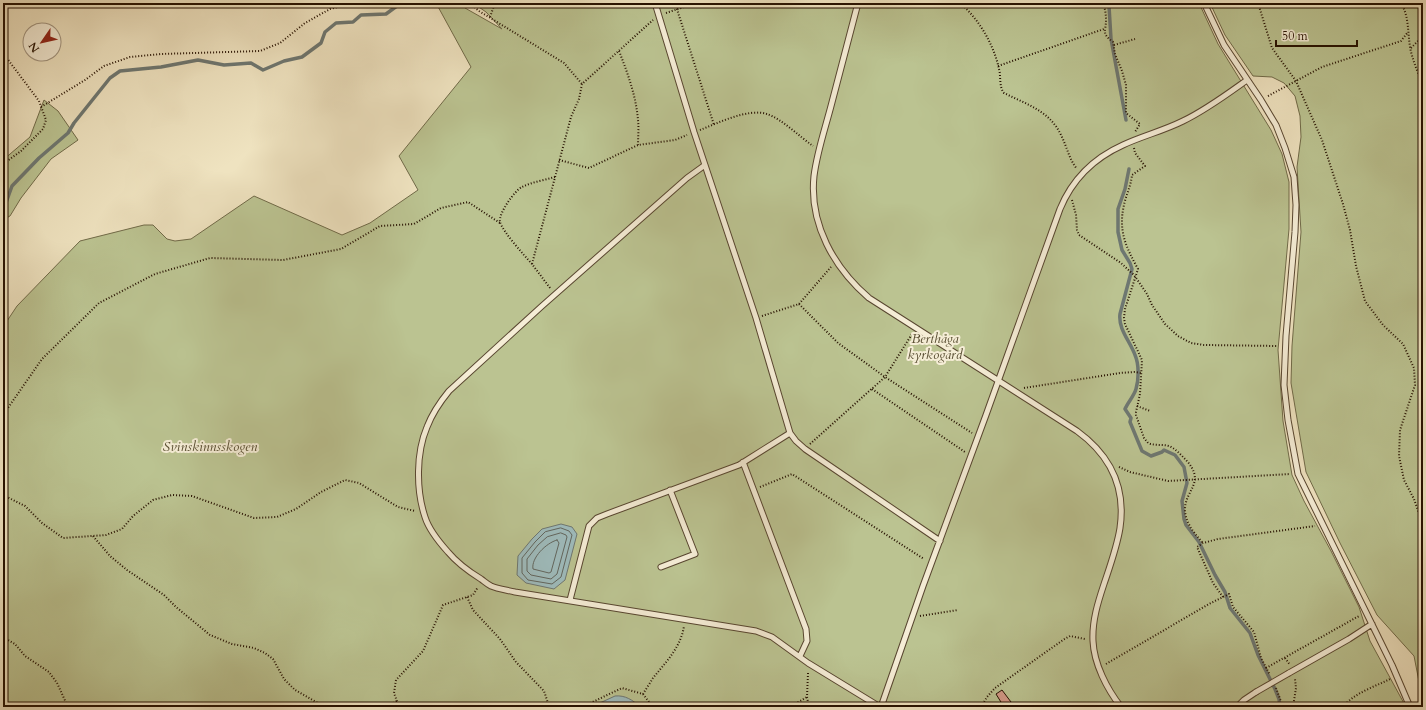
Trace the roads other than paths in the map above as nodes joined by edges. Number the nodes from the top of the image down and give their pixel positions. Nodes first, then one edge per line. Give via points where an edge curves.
1 (654, 3) edge
2 (858, 3) edge
3 (1204, 3) edge
4 (1247, 80) junction
5 (705, 165) junction
6 (998, 380) junction
7 (790, 433) junction
8 (743, 462) junction
9 (670, 490) junction
10 (940, 541) junction
11 (661, 567) dead end
12 (570, 600) junction
13 (1372, 624) junction
14 (800, 656) junction
15 (881, 707) edge
16 (1121, 707) edge
17 (1237, 707) edge
18 (1410, 707) edge

1 - 5 lane
2 - 6 lane via 819,151 814,180 816,207 824,237 836,262 852,283 864,293 915,329
3 - 4 lane via 1224,45
4 - 6 lane via 1195,115 1119,147 1092,164 1082,174 1060,209
4 - 13 lane via 1276,125 1294,177 1295,232 1284,385 1298,474
5 - 7 lane via 756,318
5 - 12 lane via 554,294 453,386 436,409 425,434 420,459 420,487 424,514 434,535 456,562 491,586
6 - 10 lane
6 - 16 lane via 1083,435 1097,448 1115,476 1119,488 1121,521 1097,607 1093,641 1099,667
7 - 8 lane
7 - 10 lane via 805,449
8 - 9 lane
8 - 14 lane via 806,629 807,641
9 - 11 lane via 695,554
9 - 12 lane via 601,516 591,523
10 - 15 lane
12 - 14 lane via 756,631 772,637
13 - 17 lane, bridge via 1256,692
13 - 18 lane
14 - 15 lane

